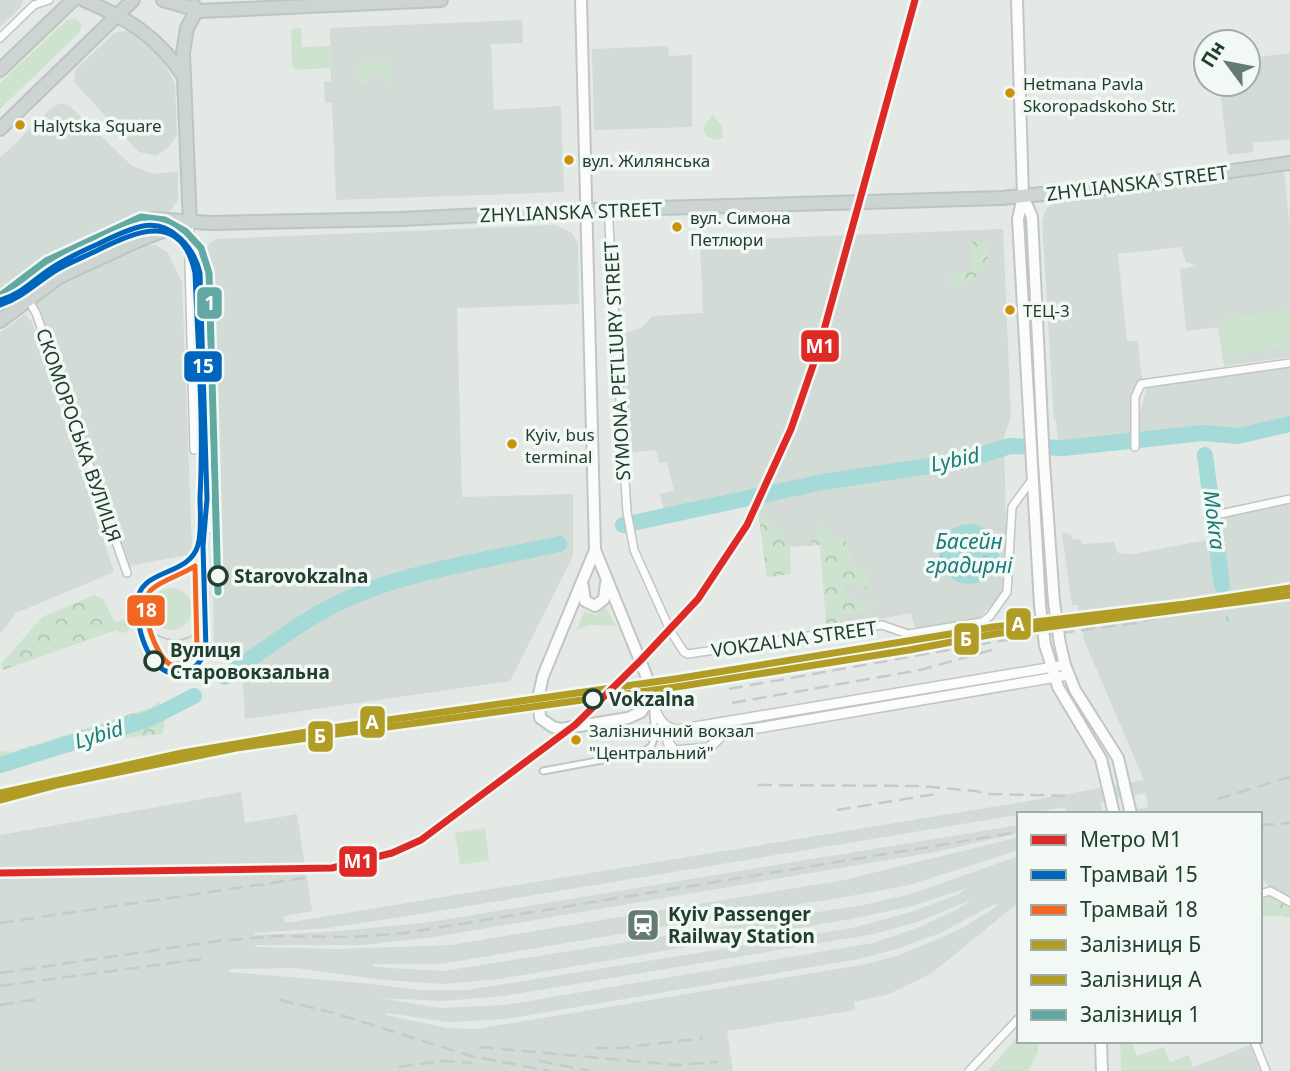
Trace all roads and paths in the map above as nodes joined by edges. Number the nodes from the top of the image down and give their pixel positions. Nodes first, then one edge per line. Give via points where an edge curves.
1 (27, 0) edge
2 (49, 0) edge
3 (73, 0) edge
4 (84, 0) edge
5 (133, 0) edge
6 (163, 0) edge
7 (441, 0) edge
8 (581, 0) edge
9 (1017, 0) edge
10 (193, 5) edge
11 (26, 14) junction
12 (118, 15) junction
13 (0, 38) edge
14 (0, 70) edge
15 (184, 77) junction
16 (0, 129) edge
17 (1290, 163) edge
18 (1023, 196) junction
19 (608, 209) junction
20 (587, 210) junction
21 (188, 227) junction
22 (0, 298) edge
23 (27, 298) junction
24 (0, 321) edge
25 (1290, 363) edge
26 (1135, 447) dead end
27 (194, 450) dead end
28 (1031, 481) junction
29 (1290, 499) edge
30 (627, 512) joint
31 (1220, 514) dead end
32 (211, 529) dead end
33 (595, 550) junction
34 (127, 573) dead end
35 (605, 576) junction
36 (584, 581) junction
37 (1066, 670) junction
38 (1053, 673) junction
39 (652, 703) junction
40 (706, 726) junction
41 (677, 730) junction
42 (717, 739) junction
43 (543, 771) dead end
44 (1114, 812) edge
45 (1131, 812) edge
46 (1262, 893) edge
47 (1290, 902) edge
48 (1017, 1020) edge
49 (1101, 1043) edge
50 (1255, 1043) edge
51 (969, 1071) edge
52 (1102, 1071) edge
53 (1266, 1071) edge

1 - 11 street
2 - 11 street via 34,5
3 - 14 main road
4 - 12 main road
5 - 12 main road
6 - 10 main road
7 - 10 main road
8 - 20 main road, SYMONA PETLIURY STREET
9 - 18 main road
10 - 15 main road via 185,34
11 - 13 street
12 - 15 main road via 147,34
12 - 16 main road
15 - 21 main road
17 - 18 main road, ZHYLIANSKA STREET
18 - 19 main road, ZHYLIANSKA STREET
18 - 28 main road via 1018,219
18 - 37 main road, bridge via 1032,217 1054,602
19 - 20 main road, ZHYLIANSKA STREET
19 - 30 street, SYMONA PETLIURY STREET
20 - 21 main road, ZHYLIANSKA STREET
20 - 33 main road, SYMONA PETLIURY STREET
21 - 22 main road, ZHYLIANSKA STREET via 152,219 126,227 57,259
21 - 23 main road, ZHYLIANSKA STREET via 101,257
21 - 27 street
21 - 32 street via 205,272
23 - 24 main road, ZHYLIANSKA STREET
23 - 34 street, СКОМОРОСЬКА ВУЛИЦЯ
25 - 26 street via 1141,384 1135,397
28 - 30 street, VOKZALNA STREET via 1012,507 1007,592 982,622 908,634 882,625 688,654 680,650 634,550
28 - 38 main road, bridge via 1040,605
29 - 31 street
33 - 35 main road
33 - 36 main road
35 - 36 main road via 604,599 595,606 585,601
35 - 39 main road via 644,671
36 - 39 main road via 543,676 540,718 561,729 628,718
37 - 38 street
37 - 45 main road via 1118,758
38 - 40 street
38 - 42 street via 723,734
38 - 44 main road via 1101,759
39 - 41 street via 665,726
39 - 43 street via 655,736 651,747
40 - 41 street
40 - 42 street via 713,728
41 - 42 street via 668,742 677,752 709,748
46 - 47 street via 1270,891
48 - 51 street
49 - 52 main road
50 - 53 street

